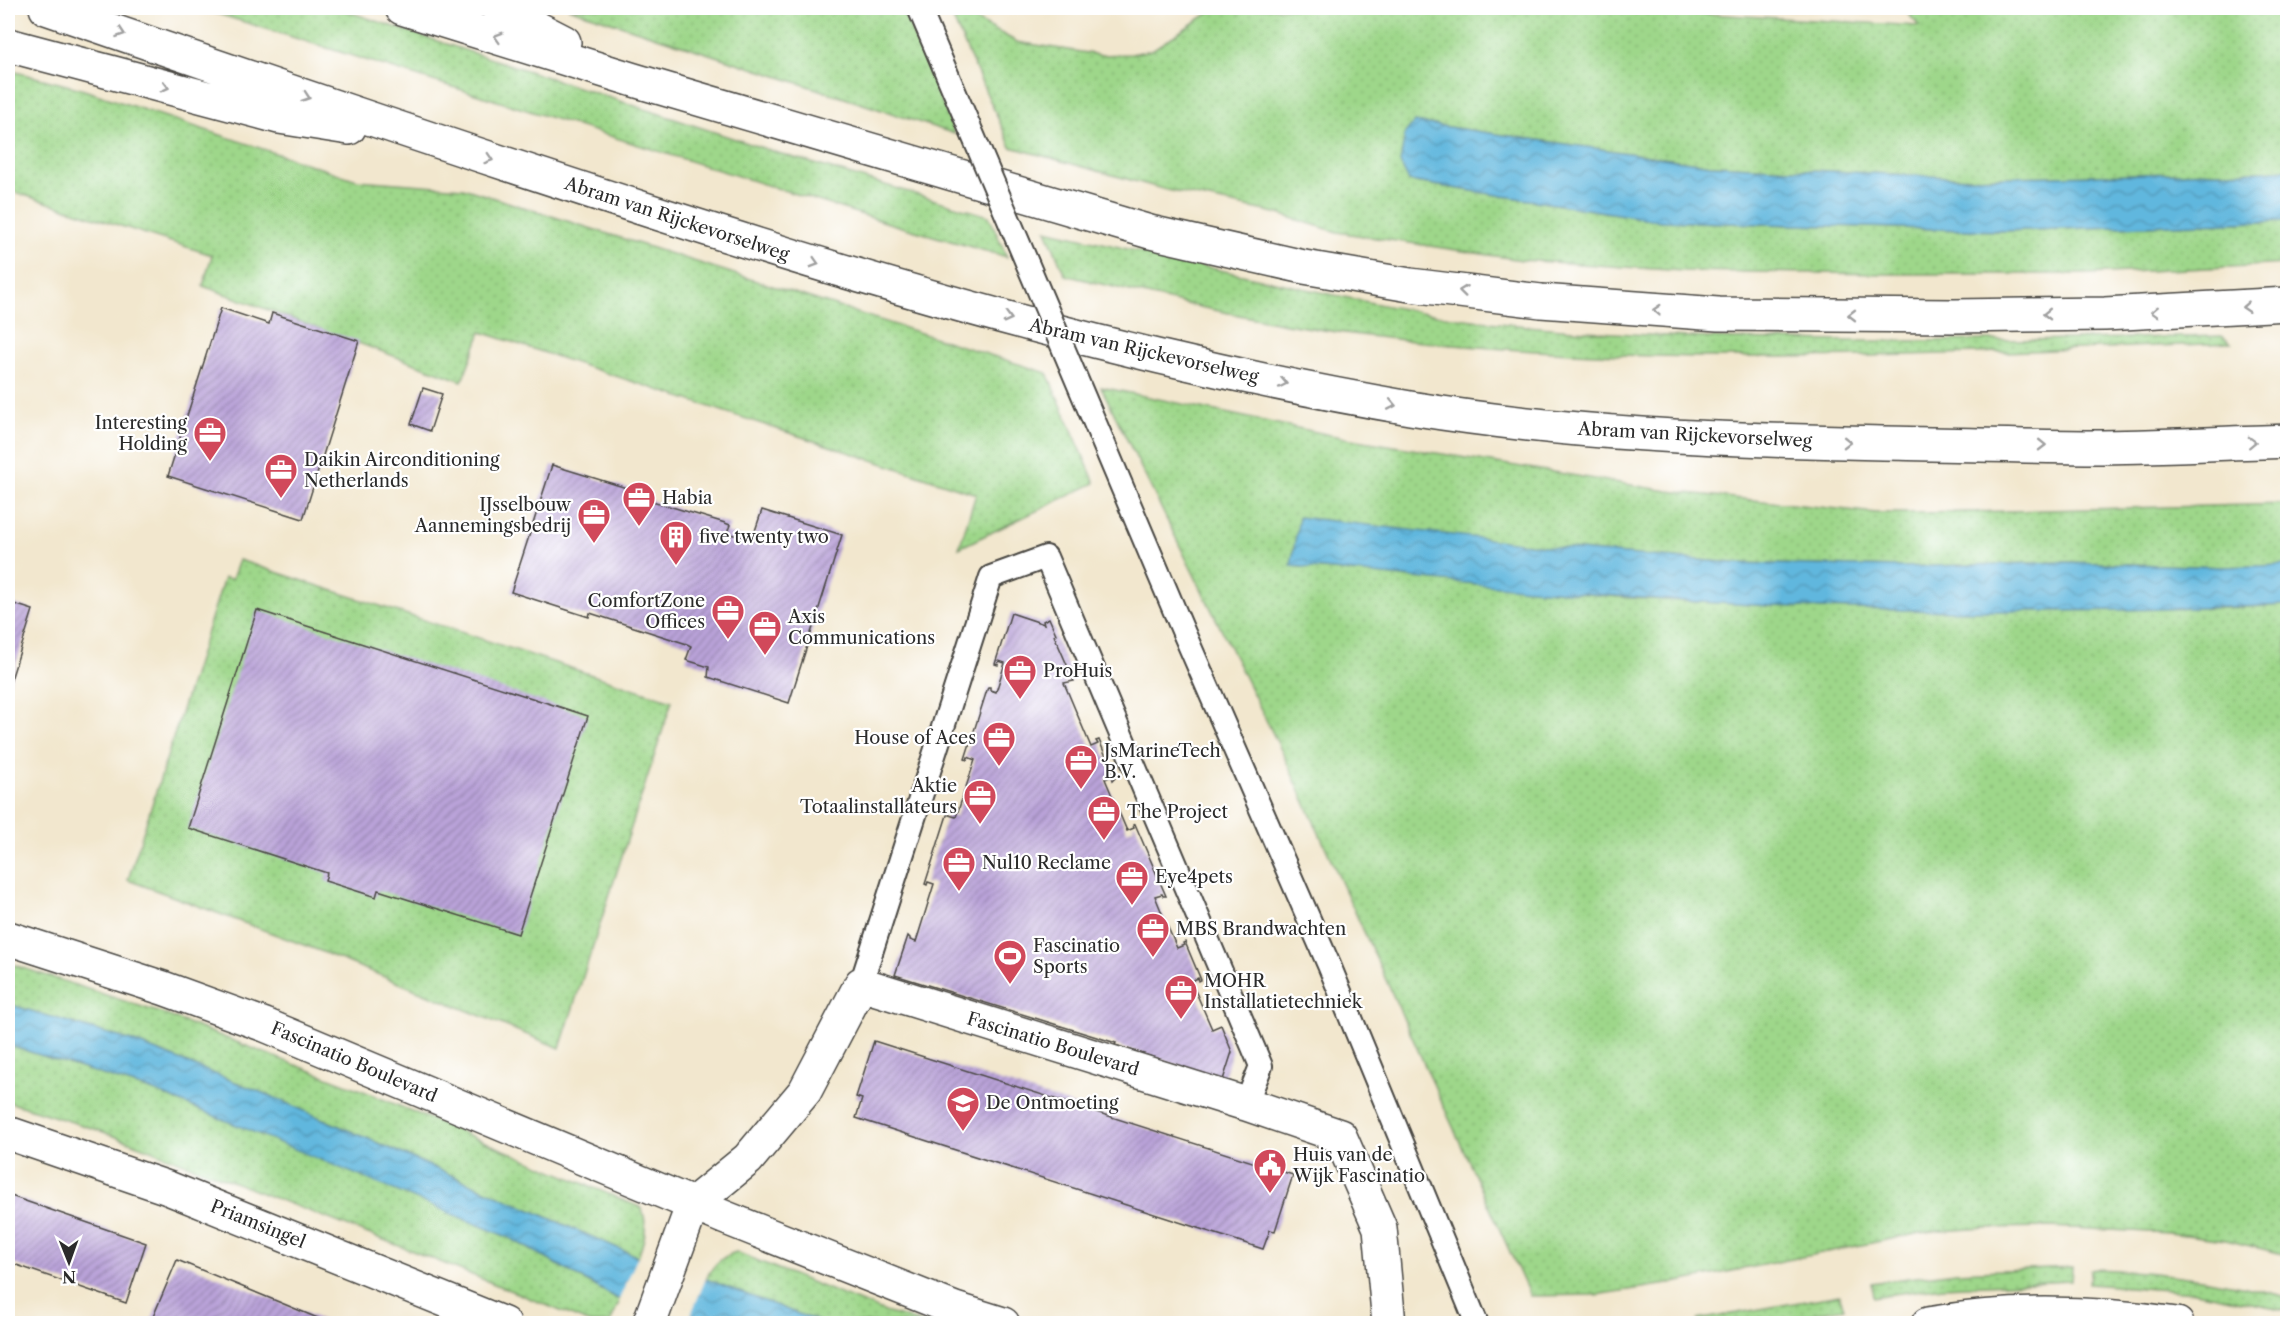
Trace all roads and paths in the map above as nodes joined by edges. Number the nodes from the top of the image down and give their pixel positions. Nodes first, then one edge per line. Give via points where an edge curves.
1 (46, 8) edge
2 (402, 8) edge
3 (498, 8) edge
4 (919, 8) edge
5 (8, 45) edge
6 (634, 80) junction
7 (434, 141) junction
8 (2288, 304) edge
9 (2288, 441) edge
10 (8, 938) edge
11 (861, 984) junction
12 (1246, 1104) junction
13 (8, 1133) edge
14 (693, 1204) junction
15 (504, 1323) edge
16 (649, 1323) edge
17 (1003, 1323) edge
18 (1389, 1323) edge
19 (1477, 1323) edge
20 (1928, 1323) edge
21 (2177, 1323) edge

1 -> 7 main road, Abram van Rijckevorselweg
6 -> 2 main road
3 - 6 main road
4 - 19 lane, bridge via 1329,965
5 -> 7 main road via 279,117
8 -> 6 main road via 2105,314 1718,314 1551,302 1410,285 1304,267 1150,232
7 -> 9 main road, Abram van Rijckevorselweg via 768,249 951,303 1219,370 1408,408 1641,436 1737,440 2100,447
10 - 14 main road, Fascinatio Boulevard via 265,1025
11 - 12 main road, Fascinatio Boulevard
11 - 12 lane via 991,577 1046,557 1262,1066
11 - 14 main road via 805,1091 748,1160
12 - 18 main road, Fascinatio Boulevard via 1340,1136 1380,1228
13 - 15 main road, Priamsingel via 168,1188
14 - 16 main road
14 - 17 main road, Fascinatio Boulevard via 904,1290
20 - 21 main road via 1984,1315 2061,1312

